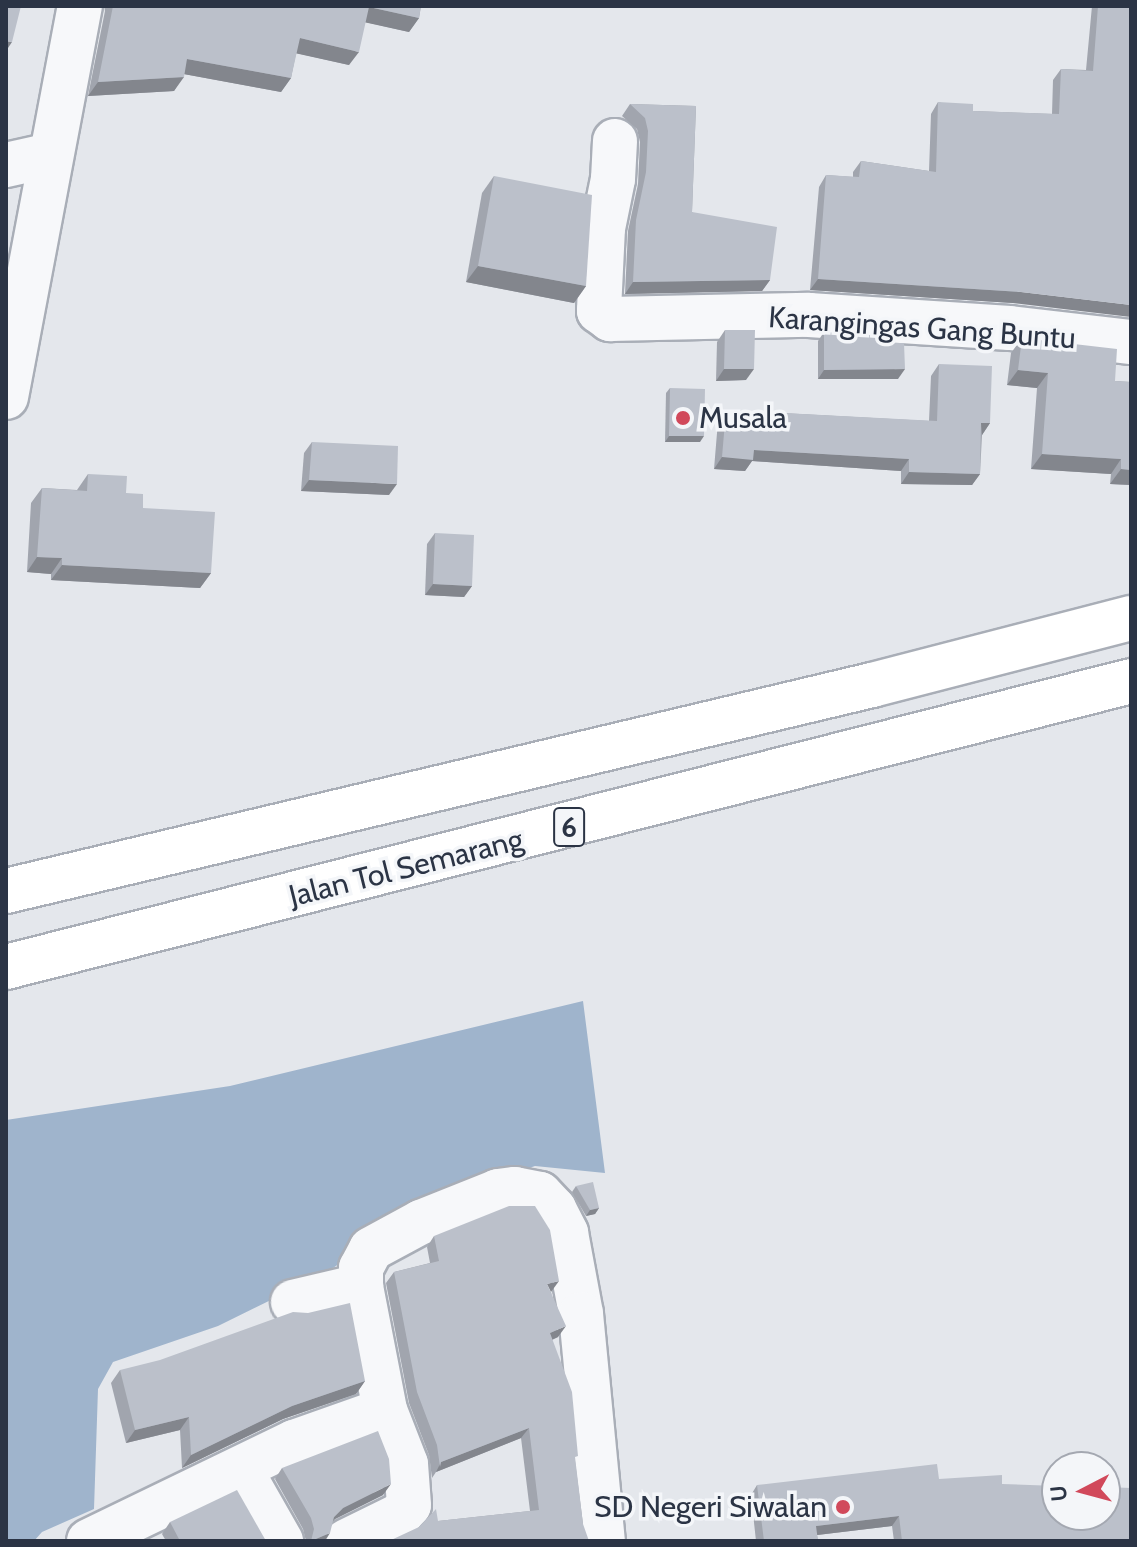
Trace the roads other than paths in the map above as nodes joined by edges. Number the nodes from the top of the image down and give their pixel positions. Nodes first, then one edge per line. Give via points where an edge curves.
1 (80, 6) edge
2 (615, 141) dead end
3 (6, 165) edge
4 (49, 165) junction
5 (1131, 342) edge
6 (6, 397) edge
7 (1131, 618) edge
8 (1131, 681) edge
9 (6, 891) edge
10 (6, 967) edge
11 (361, 1286) junction
12 (293, 1302) dead end
13 (385, 1410) junction
14 (240, 1469) junction
15 (89, 1541) edge
16 (281, 1541) edge
17 (347, 1541) edge
18 (603, 1541) edge

1 - 4 street
2 - 5 street, Karangingas Gang Buntu via 599,311 610,319 809,315
3 - 4 street
4 - 6 street
7 - 9 highway, 6 via 856,689
8 - 10 highway, Jalan Tol Semarang / 6
11 - 12 street
11 - 13 street
11 - 18 street via 361,1268 371,1249 421,1222 498,1191 540,1194 566,1233 579,1301
13 - 14 street via 294,1442
13 - 17 street via 406,1464 409,1505 400,1515
14 - 15 street
14 - 16 street

